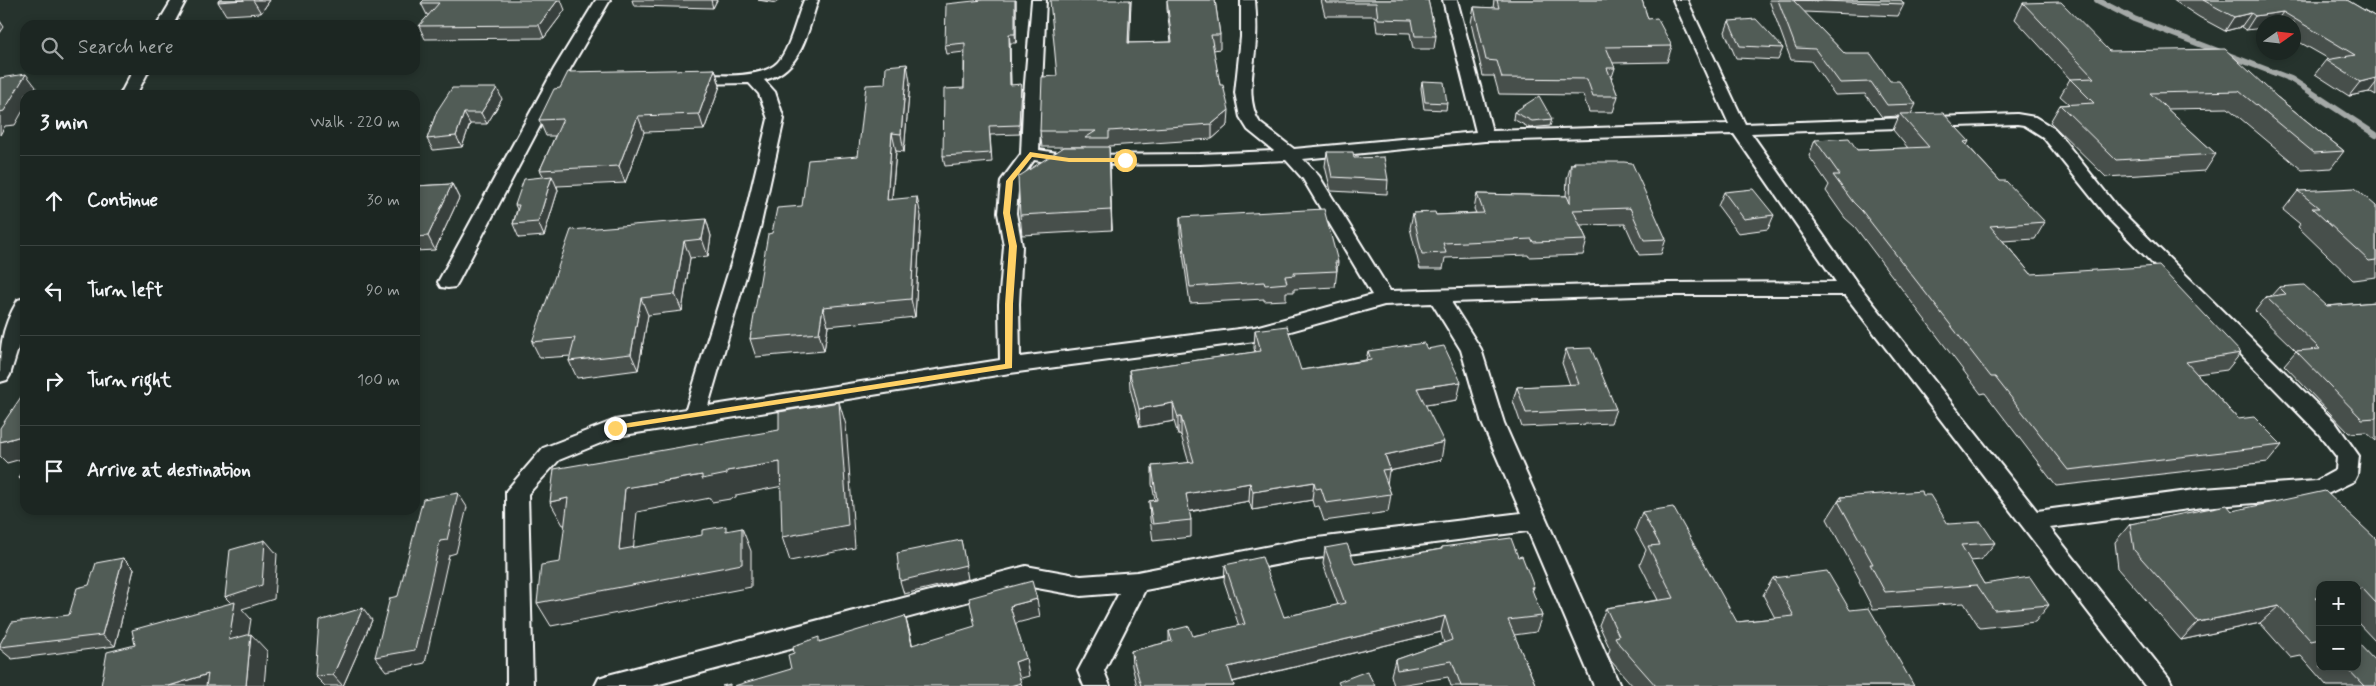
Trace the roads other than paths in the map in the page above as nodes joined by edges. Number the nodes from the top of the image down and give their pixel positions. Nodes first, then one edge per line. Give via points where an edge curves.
1 (179, 0) edge
2 (603, 0) edge
3 (811, 0) edge
4 (1039, 0) edge
5 (1248, 0) edge
6 (1450, 0) edge
7 (1680, 0) edge
8 (168, 20) edge
9 (138, 75) edge
10 (753, 78) junction
11 (673, 80) edge
12 (554, 82) junction
13 (574, 82) edge
14 (131, 90) edge
15 (1739, 129) junction
16 (1486, 136) junction
17 (1030, 154) junction
18 (1290, 155) junction
19 (448, 282) dead end
20 (1850, 288) junction
21 (1384, 298) junction
22 (1438, 298) junction
23 (20, 311) edge
24 (8, 324) edge
25 (1010, 366) junction
26 (0, 375) edge
27 (694, 416) junction
28 (1534, 521) junction
29 (2031, 521) junction
30 (1137, 582) junction
31 (520, 686) edge
32 (608, 686) edge
33 (1097, 686) edge
34 (1607, 686) edge
35 (2160, 686) edge

1 - 8 street
2 - 12 street
3 - 10 street via 785,64 772,73
4 - 17 street
5 - 18 street via 1249,37 1244,93 1248,117 1254,126
6 - 16 street
7 - 15 street
9 - 14 street
10 - 11 street
10 - 27 street via 767,92 776,119 751,228
12 - 13 street
12 - 19 street
15 - 16 street
15 - 20 street
15 - 29 street via 2017,119 2040,126 2113,213 2327,428 2348,456 2346,476 2319,489 2203,498
16 - 18 street
17 - 18 street via 1069,160
17 - 25 street via 1010,181 1007,213 1013,246 1009,304
18 - 21 street via 1310,176 1330,206
20 - 22 street via 1668,289
20 - 29 street
21 - 22 street
21 - 25 street via 1255,334
22 - 28 street via 1471,349 1493,423
23 - 24 street
24 - 26 street
25 - 27 street
27 - 31 street via 615,428 552,454 517,491
28 - 30 street via 1301,550
28 - 34 street
29 - 35 street
30 - 32 street via 1081,586 1026,576
30 - 33 street via 1092,671

